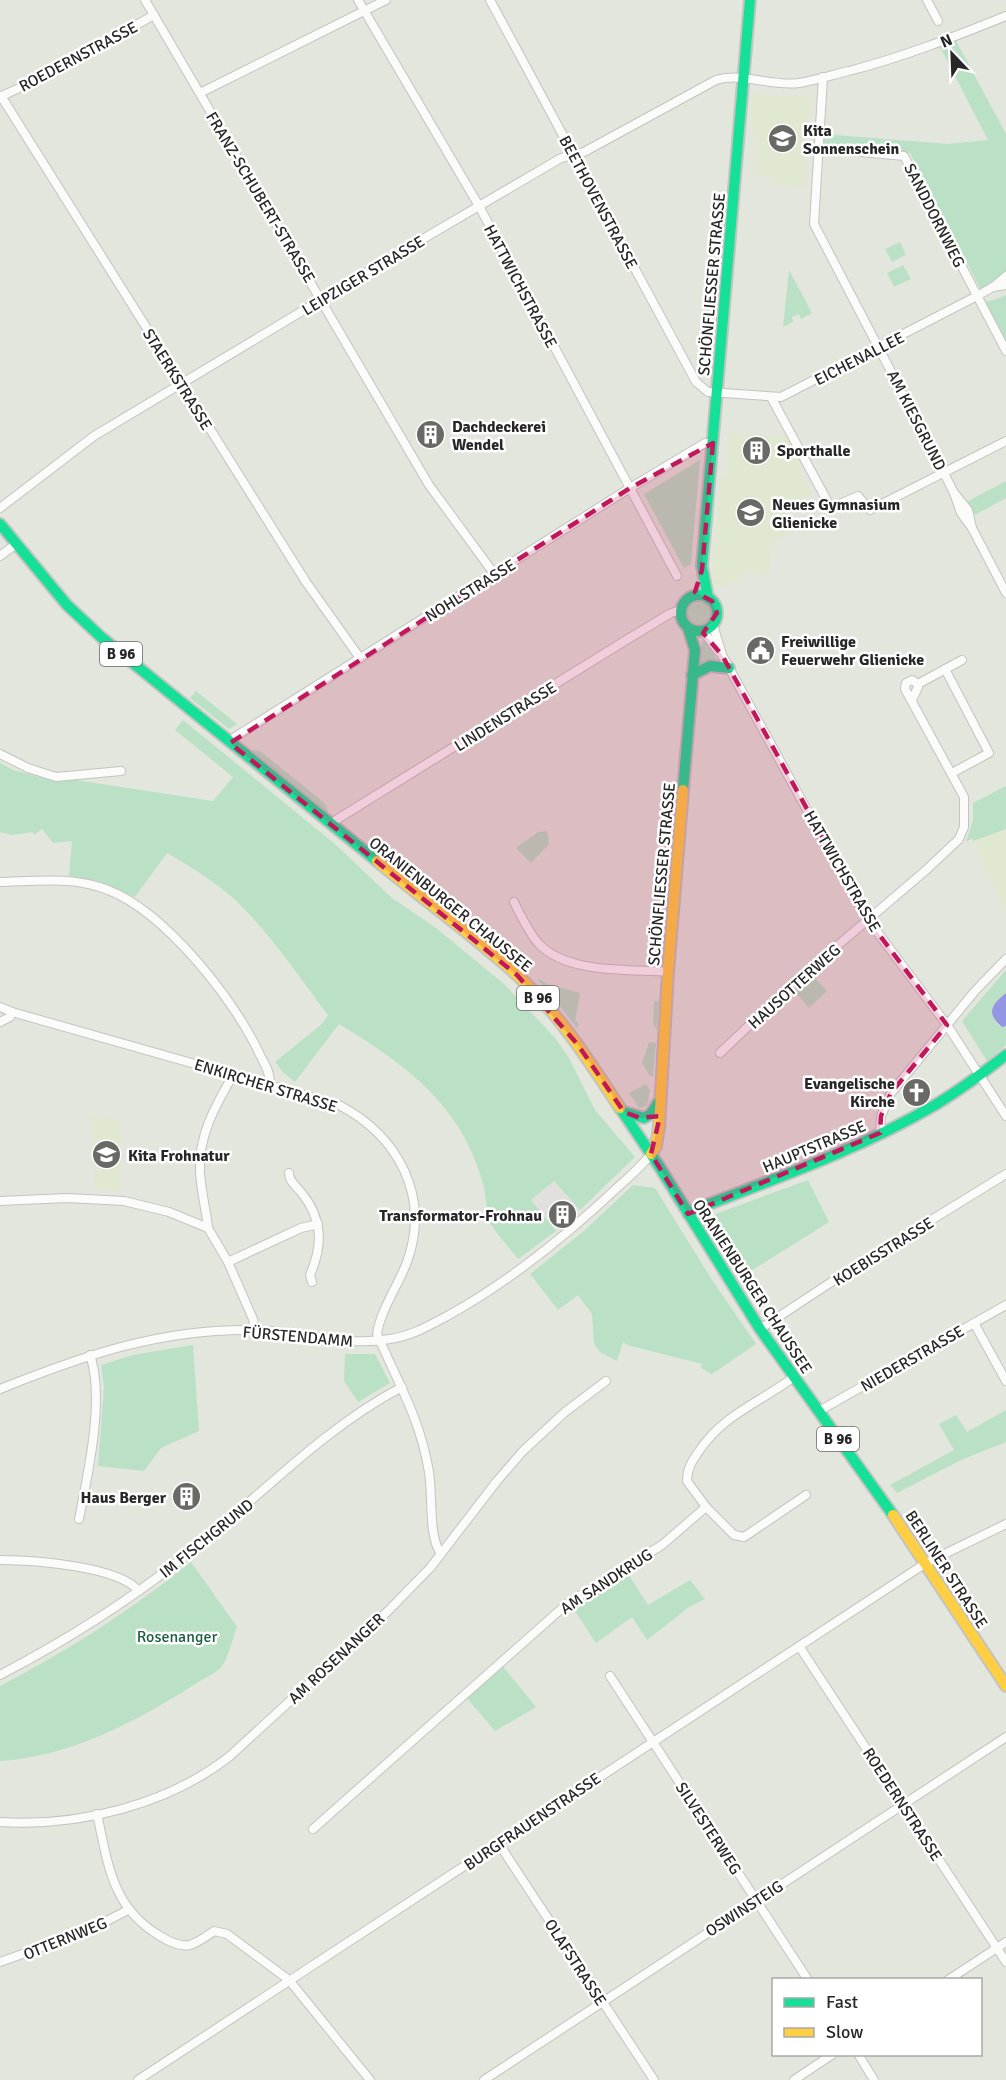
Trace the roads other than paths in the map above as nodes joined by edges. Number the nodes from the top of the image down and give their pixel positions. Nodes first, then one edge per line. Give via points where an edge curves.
1 (145, 0) edge
2 (358, 0) edge
3 (386, 0) edge
4 (490, 0) edge
5 (750, 0) edge
6 (927, 0) edge
7 (366, 10) junction
8 (154, 15) junction
9 (1005, 18) edge
10 (938, 21) dead end
11 (823, 77) junction
12 (744, 79) junction
13 (200, 93) junction
14 (1, 97) edge
15 (819, 148) junction
16 (574, 155) junction
17 (479, 206) junction
18 (1006, 276) edge
19 (1006, 285) edge
20 (993, 287) junction
21 (977, 296) junction
22 (322, 299) junction
23 (879, 347) junction
24 (1006, 351) edge
25 (181, 383) junction
26 (716, 393) junction
27 (771, 397) junction
28 (1006, 441) edge
29 (713, 443) junction
30 (944, 473) junction
31 (630, 488) junction
32 (0, 508) edge
33 (0, 524) edge
34 (16, 544) junction
35 (0, 556) edge
36 (702, 570) junction
37 (495, 575) junction
38 (677, 576) dead end
39 (1006, 593) edge
40 (694, 596) junction
41 (708, 598) junction
42 (681, 610) junction
43 (713, 625) junction
44 (688, 628) junction
45 (701, 631) junction
46 (695, 650) junction
47 (722, 655) junction
48 (360, 658) junction
49 (962, 660) dead end
50 (729, 668) junction
51 (945, 669) junction
52 (692, 675) junction
53 (918, 684) junction
54 (912, 700) junction
55 (230, 742) junction
56 (0, 753) edge
57 (122, 771) dead end
58 (952, 773) junction
59 (331, 825) junction
60 (0, 882) edge
61 (514, 902) dead end
62 (869, 921) junction
63 (1006, 960) edge
64 (668, 972) junction
65 (0, 1007) edge
66 (12, 1012) junction
67 (0, 1022) edge
68 (947, 1025) junction
69 (720, 1053) dead end
70 (1006, 1055) edge
71 (233, 1075) junction
72 (980, 1076) junction
73 (269, 1084) junction
74 (659, 1101) junction
75 (624, 1112) junction
76 (1006, 1116) edge
77 (880, 1133) junction
78 (651, 1154) junction
79 (289, 1173) dead end
80 (1006, 1174) edge
81 (1, 1204) edge
82 (688, 1214) junction
83 (318, 1224) junction
84 (208, 1228) junction
85 (228, 1262) junction
86 (312, 1282) dead end
87 (1006, 1305) edge
88 (974, 1323) junction
89 (760, 1329) junction
90 (255, 1330) junction
91 (380, 1340) junction
92 (90, 1355) junction
93 (794, 1377) junction
94 (606, 1381) dead end
95 (1006, 1381) edge
96 (402, 1387) junction
97 (0, 1389) edge
98 (819, 1411) junction
99 (807, 1495) dead end
100 (883, 1500) joint
101 (706, 1507) junction
102 (79, 1519) dead end
103 (1006, 1524) edge
104 (441, 1554) junction
105 (0, 1560) edge
106 (926, 1563) junction
107 (139, 1591) junction
108 (799, 1647) junction
109 (1002, 1669) edge
110 (0, 1675) edge
111 (609, 1676) dead end
112 (1006, 1686) edge
113 (1006, 1737) edge
114 (652, 1741) junction
115 (903, 1804) junction
116 (97, 1814) junction
117 (0, 1822) edge
118 (313, 1829) dead end
119 (499, 1844) junction
120 (756, 1900) junction
121 (128, 1910) junction
122 (1006, 1942) edge
123 (997, 1948) junction
124 (0, 1962) edge
125 (1006, 1962) edge
126 (807, 1978) edge
127 (951, 1978) edge
128 (289, 1980) junction
129 (602, 2001) junction
130 (831, 2056) edge
131 (859, 2056) edge
132 (138, 2080) edge
133 (370, 2080) edge
134 (483, 2080) edge
135 (654, 2080) edge
136 (794, 2080) edge
137 (874, 2080) edge

1 - 8 street, FRANZ-SCHUBERT-STRASSE
2 - 7 street, HATTWICHSTRASSE
3 - 7 street
4 - 16 street, BEETHOVENSTRASSE
5 - 12 main road, SCHÖNFLIESSER STRASSE
6 - 10 street
7 - 13 street
7 - 17 street, HATTWICHSTRASSE
8 - 13 street, FRANZ-SCHUBERT-STRASSE
8 - 14 street, ROEDERNSTRASSE
9 - 11 street, LEIPZIGER STRASSE via 891,60
11 - 12 street, LEIPZIGER STRASSE via 798,83
11 - 15 street, AM KIESGRUND
12 - 16 street, LEIPZIGER STRASSE via 716,80
12 - 26 main road, SCHÖNFLIESSER STRASSE
13 - 22 street, FRANZ-SCHUBERT-STRASSE
14 - 25 street, STAERKSTRASSE
15 - 21 street, SANDDORNWEG via 904,156
15 - 23 street, AM KIESGRUND via 814,224
16 - 17 street, LEIPZIGER STRASSE
16 - 26 street, BEETHOVENSTRASSE via 696,382
17 - 22 street, LEIPZIGER STRASSE
17 - 31 street, HATTWICHSTRASSE
18 - 20 street, EICHENALLEE
19 - 20 street, EICHENALLEE
20 - 21 street, EICHENALLEE
21 - 23 street, EICHENALLEE
21 - 24 street, SANDDORNWEG
22 - 25 street, LEIPZIGER STRASSE
22 - 37 street, FRANZ-SCHUBERT-STRASSE via 429,485
23 - 27 street, EICHENALLEE via 781,398
23 - 30 street, AM KIESGRUND
25 - 32 street, LEIPZIGER STRASSE via 93,437
25 - 48 street, STAERKSTRASSE via 306,582
26 - 27 street, EICHENALLEE
26 - 29 main road, SCHÖNFLIESSER STRASSE
27 - 30 street via 831,508 858,496 870,510
28 - 30 street
29 - 31 street, NOHLSTRASSE via 705,443
29 - 36 main road, SCHÖNFLIESSER STRASSE
30 - 39 street, AM KIESGRUND via 961,513
31 - 37 street, NOHLSTRASSE
31 - 38 street, HATTWICHSTRASSE
33 - 34 main road, ORANIENBURGER CHAUSSEE / B 96
34 - 35 street
34 - 55 main road, ORANIENBURGER CHAUSSEE / B 96 via 78,616
36 - 40 main road, SCHÖNFLIESSER STRASSE
36 - 41 main road, SCHÖNFLIESSER STRASSE
37 - 48 street, NOHLSTRASSE
40 - 41 main road
40 - 42 main road
41 - 43 main road via 716,609
42 - 44 main road
42 - 59 street, LINDENSTRASSE via 623,642
43 - 45 main road
43 - 47 street, HATTWICHSTRASSE
44 - 45 main road
44 - 46 main road, SCHÖNFLIESSER STRASSE
45 - 46 main road, SCHÖNFLIESSER STRASSE
45 - 47 street, HATTWICHSTRASSE
46 - 52 main road, SCHÖNFLIESSER STRASSE
47 - 50 street, HATTWICHSTRASSE
48 - 55 street, NOHLSTRASSE
49 - 51 street
50 - 52 main road via 705,666
50 - 62 street, HATTWICHSTRASSE
51 - 53 street
51 - 58 street via 989,753
52 - 64 main road, SCHÖNFLIESSER STRASSE
53 - 54 street
53 - 54 street via 912,680 906,683
54 - 58 street, HAUSOTTERWEG
55 - 59 main road, ORANIENBURGER CHAUSSEE / B 96
56 - 57 street via 56,777
58 - 62 street, HAUSOTTERWEG via 964,797 964,827 959,838
59 - 75 main road, ORANIENBURGER CHAUSSEE / B 96 via 517,975 562,1024
60 - 73 street via 85,883 120,895 144,910 178,942 243,1020 271,1079
61 - 64 street via 538,942 555,956 589,966
62 - 68 street, HATTWICHSTRASSE
62 - 69 street, HAUSOTTERWEG via 796,981
63 - 68 street
64 - 74 main road, SCHÖNFLIESSER STRASSE
65 - 66 street, ENKIRCHER STRASSE
66 - 67 street
66 - 71 street, ENKIRCHER STRASSE
68 - 72 street, HATTWICHSTRASSE
68 - 77 street via 891,1093 881,1116
70 - 72 main road, HAUPTSTRASSE
71 - 73 street, ENKIRCHER STRASSE
71 - 84 street via 208,1122 202,1146 200,1169
72 - 76 street, HATTWICHSTRASSE
72 - 77 main road, HAUPTSTRASSE
73 - 91 street, ENKIRCHER STRASSE via 339,1105 355,1114 388,1143 407,1176 415,1220 412,1244 377,1329
74 - 75 main road via 645,1118
74 - 78 main road, SCHÖNFLIESSER STRASSE via 656,1146
75 - 78 main road, ORANIENBURGER CHAUSSEE / B 96
77 - 82 main road, HAUPTSTRASSE via 810,1166
78 - 82 main road, ORANIENBURGER CHAUSSEE / B 96
78 - 91 street, FÜRSTENDAMM via 586,1218 504,1280 423,1329
79 - 83 street
80 - 89 street, KOEBISSTRASSE
81 - 84 street via 67,1198 124,1201 169,1212
82 - 89 main road, ORANIENBURGER CHAUSSEE / B 96
83 - 85 street
83 - 86 street via 319,1247 310,1275
84 - 85 street
85 - 90 street
87 - 88 street, NIEDERSTRASSE
88 - 95 street
88 - 98 street, NIEDERSTRASSE
89 - 93 main road, ORANIENBURGER CHAUSSEE / B 96
90 - 91 street, FÜRSTENDAMM via 336,1341
90 - 92 street, FÜRSTENDAMM via 179,1334
91 - 96 street
92 - 97 street, FÜRSTENDAMM
92 - 102 street via 94,1412
93 - 98 main road, ORANIENBURGER CHAUSSEE / B 96
93 - 101 street via 724,1421 709,1436 687,1474 689,1485
94 - 104 street, AM ROSENANGER via 523,1451
96 - 104 street via 424,1446 434,1536
96 - 107 street, IM FISCHGRUND via 316,1445
98 - 100 main road, ORANIENBURGER CHAUSSEE / B 96
99 - 101 street via 744,1537 734,1535
100 - 106 main road, BERLINER STRASSE / B 96
101 - 118 street, AM SANDKRUG via 662,1545 568,1602
103 - 106 street, BURGFRAUENSTRASSE
104 - 116 street, AM ROSENANGER via 388,1611 211,1772 157,1797
105 - 107 street via 71,1566 123,1579
106 - 108 street, BURGFRAUENSTRASSE
106 - 109 main road, BERLINER STRASSE / B 96
107 - 110 street, IM FISCHGRUND via 84,1628
108 - 114 street, BURGFRAUENSTRASSE
108 - 115 street, ROEDERNSTRASSE
109 - 112 main road, BERLINER STRASSE / B 96
111 - 114 street, SILVESTERWEG
113 - 115 street, OSWINSTEIG
114 - 119 street, BURGFRAUENSTRASSE
114 - 120 street, SILVESTERWEG
115 - 120 street, OSWINSTEIG
115 - 123 street, ROEDERNSTRASSE
116 - 117 street, AM ROSENANGER
116 - 121 street via 113,1880
119 - 128 street, BURGFRAUENSTRASSE
119 - 129 street, OLAFSTRASSE
120 - 126 street, SILVESTERWEG
120 - 129 street, OSWINSTEIG
121 - 124 street, OTTERNWEG via 87,1931
121 - 128 street via 147,1928 182,1945 214,1931 222,1932
122 - 123 street
123 - 125 street, ROEDERNSTRASSE
123 - 127 street
128 - 132 street, BURGFRAUENSTRASSE
128 - 133 street
129 - 134 street, OSWINSTEIG
129 - 135 street, OLAFSTRASSE
130 - 136 street
131 - 137 street

